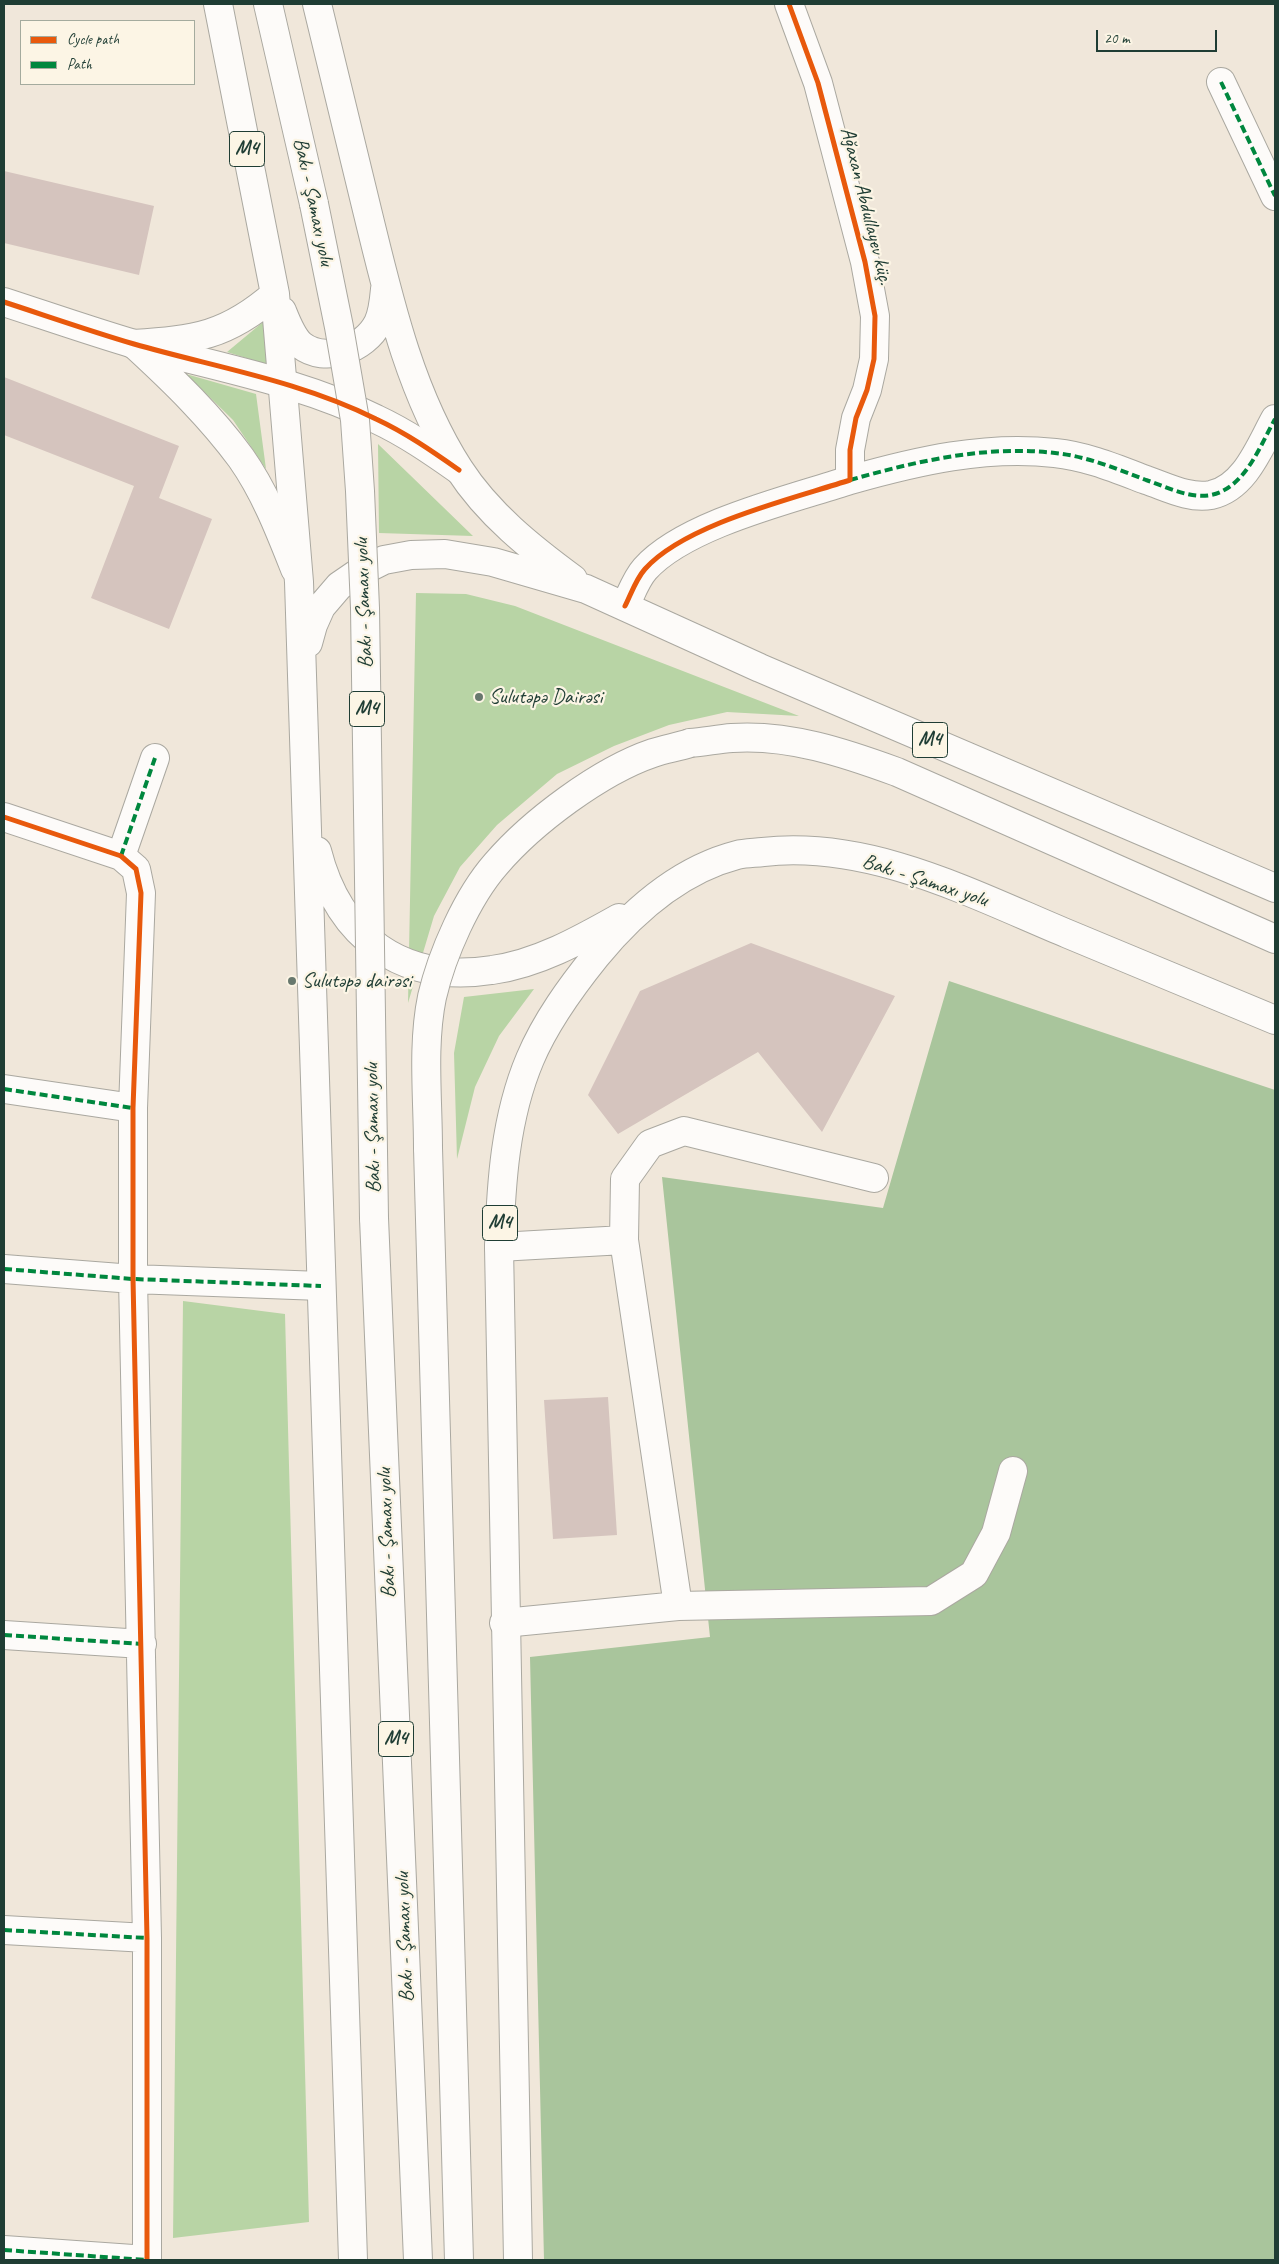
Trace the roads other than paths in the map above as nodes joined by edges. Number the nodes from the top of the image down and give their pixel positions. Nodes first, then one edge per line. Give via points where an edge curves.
1 (218, 4) edge
2 (268, 4) edge
3 (317, 4) edge
4 (789, 4) edge
5 (1221, 82) dead end
6 (1275, 196) edge
7 (385, 285) junction
8 (275, 294) junction
9 (4, 302) edge
10 (133, 344) junction
11 (284, 384) junction
12 (1275, 420) edge
13 (460, 470) junction
14 (850, 480) junction
15 (300, 582) junction
16 (586, 589) junction
17 (624, 606) junction
18 (304, 662) junction
19 (155, 758) dead end
20 (308, 815) junction
21 (4, 817) edge
22 (121, 856) junction
23 (1275, 888) edge
24 (655, 896) junction
25 (1275, 939) edge
26 (1275, 1020) edge
27 (4, 1089) edge
28 (133, 1108) junction
29 (874, 1178) dead end
30 (624, 1240) junction
31 (499, 1247) junction
32 (4, 1269) edge
33 (133, 1279) junction
34 (321, 1286) junction
35 (1013, 1470) dead end
36 (678, 1606) junction
37 (504, 1623) junction
38 (4, 1634) edge
39 (142, 1644) junction
40 (4, 1930) edge
41 (147, 1938) junction
42 (4, 2250) edge
43 (147, 2260) edge
44 (353, 2260) edge
45 (418, 2260) edge
46 (459, 2260) edge
47 (518, 2260) edge

1 - 8 main road, M4
2 - 45 main road, Bakı - Şamaxı yolu / M4, bridge via 334,299 355,420 365,608 374,1218
3 - 7 main road
4 - 14 main road, Ağaxan Abdullayev küç. via 818,84 865,262 875,316 874,359 856,418 850,450
5 - 6 main road
7 - 8 main road via 378,324 353,348 338,353 317,353 300,344
7 - 13 main road via 421,394
8 - 10 main road via 253,313 226,328 174,342
8 - 11 main road, M4
9 - 10 main road
10 - 11 main road
10 - 15 main road via 176,382 242,459 279,528
11 - 13 main road via 374,418 418,441
11 - 15 main road, M4
12 - 14 main road via 1244,472 1231,487 1212,495 1191,496 1104,465 1056,453 980,452 915,462
13 - 16 main road via 520,538
14 - 17 main road via 710,526 666,549 644,570
15 - 18 main road, M4
16 - 17 main road, M4
16 - 18 main road via 466,556 411,555 384,560 358,573 321,607
17 - 23 main road, M4 via 760,668
18 - 20 main road, M4
19 - 22 main road
20 - 24 main road via 319,858 347,919 374,946 413,967 453,973 493,970 536,958 586,937
20 - 34 main road, M4
21 - 22 main road
22 - 28 main road via 136,869 141,893
24 - 26 main road, Bakı - Şamaxı yolu / M4 via 694,871 738,855 788,849 840,854 888,864 954,887
24 - 31 main road, Bakı - Şamaxı yolu / M4 via 609,940 577,980 554,1013 530,1058 513,1110 507,1146
25 - 46 main road, bridge via 897,772 844,753 784,740 734,738 690,743 652,753 613,772 562,803 495,864 474,894 449,945 432,997 427,1048
27 - 28 main road
28 - 33 main road
29 - 30 main road via 684,1131 650,1144 625,1179
30 - 31 main road
30 - 36 main road
31 - 37 main road, Bakı - Şamaxı yolu / M4
32 - 33 main road
33 - 34 main road
33 - 39 main road
34 - 44 main road, M4
35 - 36 main road via 996,1533 974,1574 931,1600
36 - 37 main road
37 - 47 main road, Bakı - Şamaxı yolu / M4
38 - 39 main road
39 - 41 main road
40 - 41 main road
41 - 43 main road
42 - 43 main road

